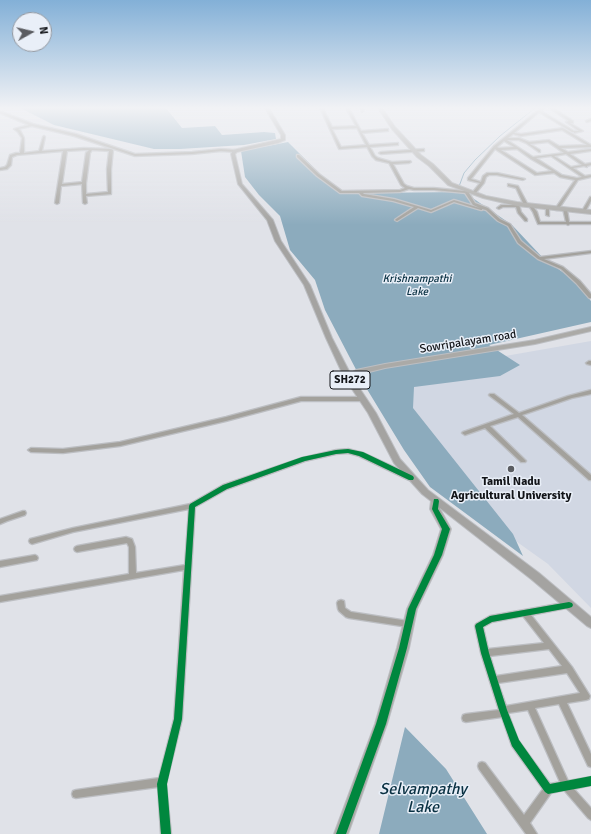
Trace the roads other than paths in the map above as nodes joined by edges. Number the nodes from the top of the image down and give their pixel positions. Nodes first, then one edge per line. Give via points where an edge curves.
1 (23, 147) edge
2 (41, 147) edge
3 (107, 147) edge
4 (254, 147) edge
5 (339, 147) edge
6 (356, 147) edge
7 (370, 147) edge
8 (410, 147) edge
9 (533, 147) edge
10 (560, 147) edge
11 (496, 148) junction
12 (517, 148) joint
13 (112, 149) junction
14 (91, 150) junction
15 (422, 150) dead end
16 (65, 151) junction
17 (235, 151) junction
18 (372, 151) junction
19 (414, 151) junction
20 (539, 151) dead end
21 (590, 151) edge
22 (40, 152) junction
23 (22, 153) junction
24 (381, 153) junction
25 (566, 153) junction
26 (551, 155) junction
27 (298, 156) dead end
28 (394, 156) dead end
29 (390, 158) dead end
30 (532, 158) junction
31 (386, 160) junction
32 (409, 162) dead end
33 (390, 164) junction
34 (591, 164) edge
35 (586, 166) junction
36 (571, 168) junction
37 (0, 169) edge
38 (512, 172) dead end
39 (555, 172) junction
40 (504, 176) junction
41 (591, 176) edge
42 (584, 177) junction
43 (524, 179) dead end
44 (577, 179) junction
45 (482, 182) junction
46 (84, 183) junction
47 (60, 185) junction
48 (509, 185) dead end
49 (408, 188) junction
50 (467, 191) junction
51 (361, 193) junction
52 (85, 195) junction
53 (591, 198) edge
54 (57, 203) dead end
55 (85, 203) dead end
56 (517, 205) junction
57 (528, 206) junction
58 (417, 207) junction
59 (499, 208) dead end
60 (547, 208) junction
61 (487, 209) junction
62 (557, 209) junction
63 (565, 209) junction
64 (584, 211) junction
65 (591, 212) edge
66 (548, 215) dead end
67 (397, 220) dead end
68 (526, 220) dead end
69 (591, 223) edge
70 (568, 224) junction
71 (591, 252) edge
72 (539, 258) junction
73 (591, 297) edge
74 (591, 329) edge
75 (348, 377) junction
76 (591, 392) edge
77 (492, 395) dead end
78 (363, 399) junction
79 (520, 416) junction
80 (486, 426) junction
81 (465, 433) dead end
82 (31, 450) dead end
83 (523, 460) dead end
84 (412, 478) junction
85 (591, 478) edge
86 (436, 501) junction
87 (192, 506) junction
88 (24, 513) dead end
89 (0, 522) edge
90 (32, 541) dead end
91 (77, 549) dead end
92 (35, 558) dead end
93 (0, 564) edge
94 (187, 567) junction
95 (133, 576) junction
96 (0, 599) edge
97 (341, 603) dead end
98 (569, 605) junction
99 (525, 613) junction
100 (591, 623) edge
101 (408, 624) junction
102 (549, 646) junction
103 (485, 653) junction
104 (569, 669) junction
105 (493, 680) junction
106 (562, 701) junction
107 (530, 706) junction
108 (503, 712) junction
109 (466, 718) dead end
110 (591, 763) edge
111 (482, 766) dead end
112 (591, 781) edge
113 (162, 782) junction
114 (566, 786) junction
115 (548, 789) junction
116 (76, 794) dead end
117 (591, 816) edge
118 (524, 823) junction
119 (166, 834) edge
120 (341, 834) edge
121 (532, 834) edge

1 - 23 street
2 - 22 street
3 - 13 street
4 - 17 main road
5 - 6 street
7 - 18 street
8 - 19 street
9 - 20 street
10 - 25 street
11 - 12 street
11 - 39 street via 536,174
11 - 45 street via 469,179
12 - 30 street
13 - 14 street
13 - 17 street via 135,155
13 - 52 street via 109,169 110,193
14 - 16 street
14 - 46 street via 88,153
15 - 19 street
16 - 22 street
16 - 47 street
17 - 75 main road, SH272 via 233,154 240,184 270,220 278,241 307,285
18 - 24 street
18 - 31 street via 377,158
19 - 24 street
19 - 50 street via 447,182
21 - 25 street
22 - 23 street
23 - 37 street via 11,156 6,168
24 - 28 street
25 - 26 street
25 - 35 street
26 - 30 street
26 - 36 street
27 - 51 street via 341,192
29 - 31 street
30 - 39 street
31 - 33 street
32 - 33 street
33 - 49 street via 403,185
34 - 35 street
35 - 36 street
36 - 42 street
38 - 40 street
39 - 44 street via 563,177
40 - 43 street
40 - 45 street via 488,174
41 - 42 street
42 - 44 street
44 - 62 street
45 - 50 street
46 - 47 street
46 - 52 street
47 - 54 street
48 - 57 street via 517,187
49 - 50 street
49 - 51 street via 400,191
50 - 56 street
50 - 61 street via 474,204
51 - 58 street
52 - 55 street
53 - 64 street
56 - 57 street
56 - 59 street
56 - 68 street
57 - 60 street
57 - 70 street via 535,212 539,223
58 - 61 street via 431,211 454,201 477,209
58 - 67 street
60 - 62 street
60 - 66 street
61 - 72 street via 509,225 519,242
62 - 63 street
63 - 64 street
63 - 70 street
64 - 65 street
69 - 70 street
71 - 72 street
72 - 73 street via 562,268
74 - 75 street, Sowripalayam road via 535,342 385,366
75 - 78 main road, SH272
76 - 79 street
77 - 79 street
78 - 82 street via 301,399 120,444 63,451
78 - 84 main road, SH272 via 397,461
79 - 80 street
79 - 85 street
80 - 81 street
80 - 83 street
84 - 86 main road, SH272
84 - 87 street via 360,454 336,452 304,459 225,487
86 - 98 main road, SH272
86 - 101 street via 435,509 446,529 438,555 412,609
87 - 90 street
87 - 94 street
88 - 89 street
91 - 95 street via 130,541
92 - 93 street
94 - 95 street
94 - 113 street via 178,719
95 - 96 street
97 - 101 street via 342,609 348,615
98 - 99 street
98 - 100 main road, SH272
99 - 102 street
99 - 103 street via 490,619 479,626
101 - 120 street via 381,724
102 - 103 street
102 - 104 street
103 - 105 street
104 - 105 street
104 - 106 street via 586,696
105 - 108 street
106 - 107 street
106 - 110 street
107 - 108 street
107 - 114 street
108 - 109 street
108 - 115 street via 516,743
111 - 118 street
112 - 114 street
113 - 116 street
113 - 119 street
114 - 115 street
114 - 117 street
115 - 118 street
118 - 121 street

